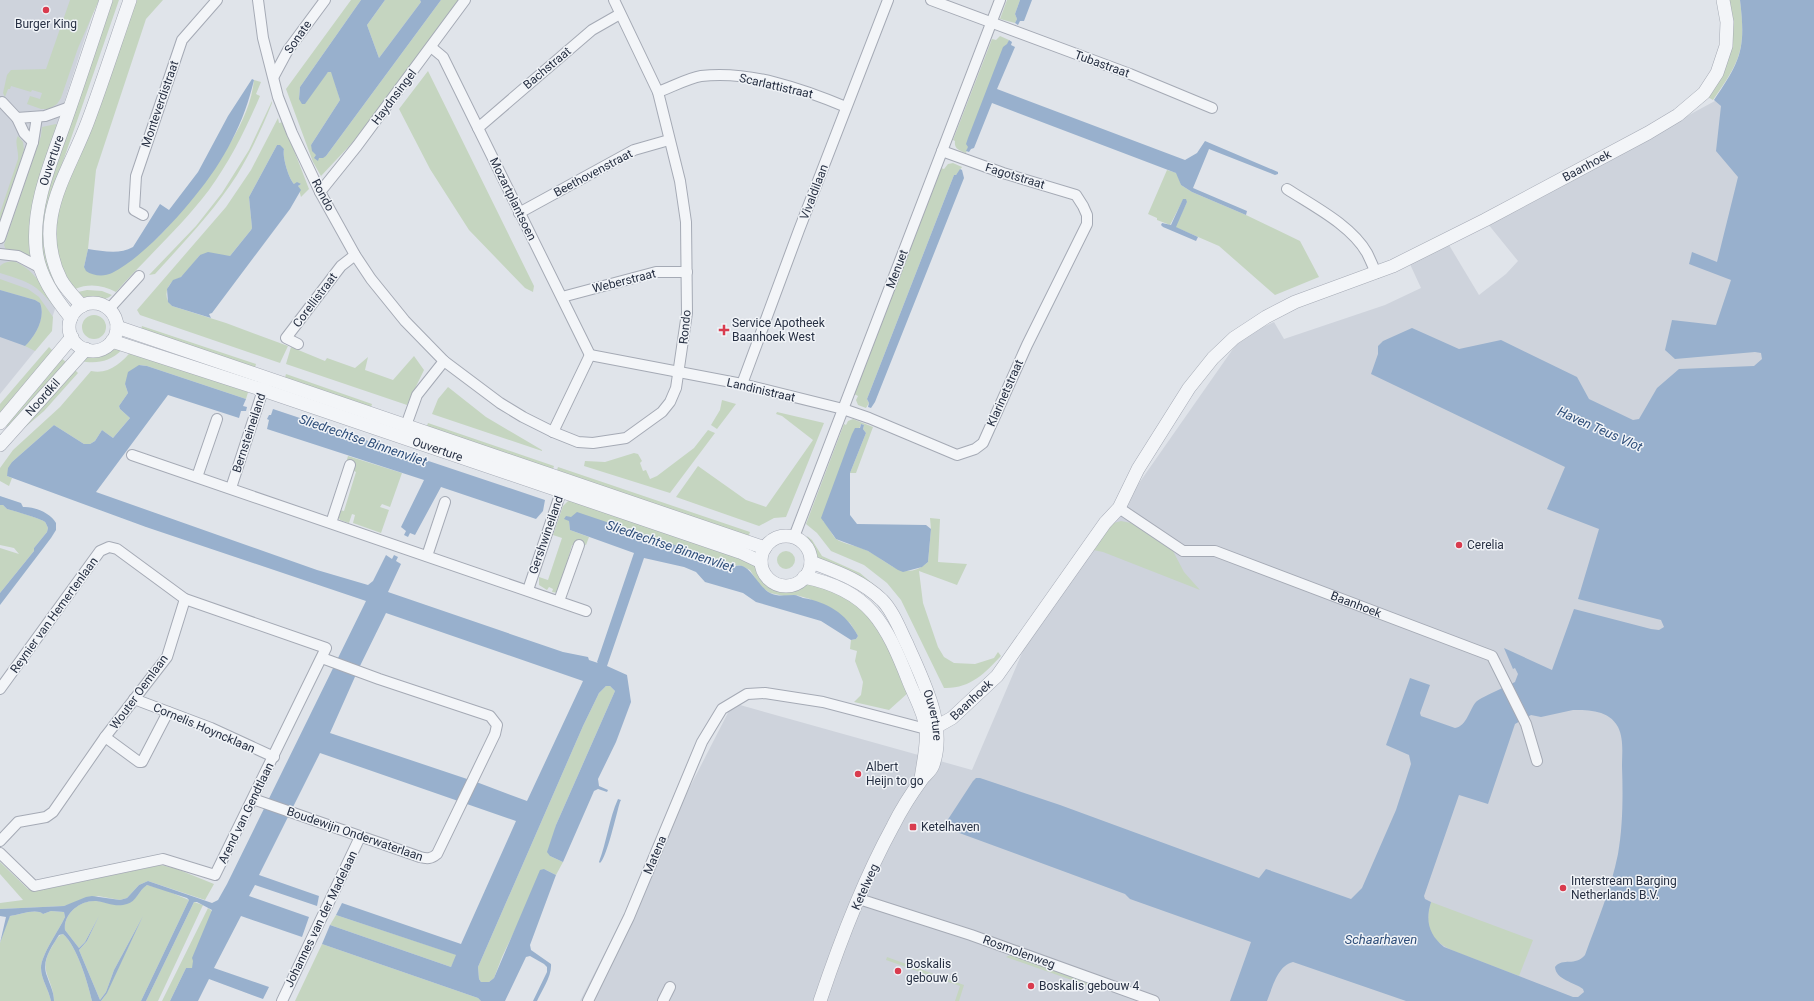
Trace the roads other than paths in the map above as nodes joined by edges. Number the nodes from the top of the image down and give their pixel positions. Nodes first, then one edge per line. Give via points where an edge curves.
1 (106, 0) edge
2 (130, 0) edge
3 (217, 0) edge
4 (258, 0) edge
5 (325, 0) edge
6 (465, 0) edge
7 (614, 0) edge
8 (888, 0) edge
9 (931, 0) edge
10 (1000, 0) edge
11 (1723, 0) edge
12 (620, 14) junction
13 (991, 23) junction
14 (432, 46) junction
15 (274, 76) junction
16 (658, 92) junction
17 (2, 102) dead end
18 (70, 107) junction
19 (846, 107) junction
20 (1212, 108) dead end
21 (37, 117) junction
22 (17, 118) junction
23 (478, 128) junction
24 (669, 140) junction
25 (33, 142) junction
26 (942, 151) junction
27 (1287, 189) dead end
28 (320, 192) junction
29 (1083, 206) joint
30 (519, 212) junction
31 (143, 216) dead end
32 (0, 238) edge
33 (0, 254) edge
34 (355, 255) junction
35 (41, 268) junction
36 (687, 272) junction
37 (1376, 273) junction
38 (139, 276) dead end
39 (562, 297) junction
40 (82, 306) junction
41 (109, 309) junction
42 (71, 318) junction
43 (117, 327) junction
44 (72, 337) junction
45 (112, 341) junction
46 (298, 344) dead end
47 (86, 349) junction
48 (590, 355) junction
49 (444, 361) junction
50 (679, 372) junction
51 (265, 384) junction
52 (742, 384) junction
53 (843, 409) junction
54 (217, 420) dead end
55 (0, 423) edge
56 (406, 424) junction
57 (553, 432) junction
58 (402, 437) junction
59 (0, 445) edge
60 (132, 455) dead end
61 (350, 465) dead end
62 (196, 477) junction
63 (563, 485) junction
64 (231, 488) junction
65 (445, 502) dead end
66 (1119, 508) junction
67 (331, 523) junction
68 (794, 537) junction
69 (382, 540) joint
70 (579, 546) dead end
71 (765, 548) junction
72 (427, 556) junction
73 (761, 562) junction
74 (811, 562) junction
75 (804, 578) junction
76 (528, 590) junction
77 (186, 599) junction
78 (559, 601) junction
79 (586, 611) dead end
80 (326, 648) joint
81 (322, 658) junction
82 (0, 690) edge
83 (134, 699) junction
84 (168, 712) junction
85 (931, 728) junction
86 (105, 737) junction
87 (274, 757) junction
88 (1537, 761) dead end
89 (922, 780) joint
90 (258, 800) junction
91 (360, 837) junction
92 (0, 841) edge
93 (0, 853) edge
94 (859, 899) junction
95 (670, 987) dead end
96 (282, 1001) edge
97 (588, 1001) edge
98 (663, 1001) edge
99 (820, 1001) edge
100 (1154, 1001) edge

1 - 18 street, Ouverture
2 - 40 street, Ouverture via 88,122 66,168 53,204 50,244 55,267 62,282
3 - 31 street, Monteverdistraat via 182,40 136,176 134,210
4 - 15 street, Rondo via 263,38
5 - 15 street, Sonate via 288,50
6 - 14 street, Haydnsingel
7 - 12 street, Rondo
8 - 19 street, Vivaldilaan
9 - 13 street, Tubastraat
10 - 13 street, Menuet
11 - 37 street, Baanhoek via 1727,22 1726,46 1717,73 1704,93 1683,111 1648,133 1485,220
12 - 16 street, Rondo
12 - 23 street, Bachstraat via 592,30
13 - 20 street, Tubastraat via 1130,74
13 - 26 street, Menuet
14 - 23 street, Mozartplantsoen via 443,57
14 - 28 street, Haydnsingel
15 - 28 street, Rondo via 278,97 292,133
16 - 19 street, Scarlattistraat via 700,76 738,76 793,87
16 - 24 street, Rondo
17 - 22 street
18 - 21 street via 54,114
18 - 35 street, Ouverture via 40,200 36,250
19 - 52 street, Vivaldilaan
21 - 22 street
21 - 25 street
22 - 25 street
23 - 30 street, Mozartplantsoen
24 - 30 street, Beethovenstraat via 634,150
24 - 36 street, Rondo via 680,182
25 - 32 street
26 - 29 street, Fagotstraat via 1076,195
26 - 53 street, Menuet
27 - 37 street via 1337,222 1356,239 1366,252
28 - 34 street, Rondo
29 - 53 street, Klarinetstraat via 1087,224 1027,346 984,443 957,455
30 - 39 street, Mozartplantsoen
33 - 35 street via 18,256
34 - 46 street, Corellistraat via 340,266 286,338
34 - 49 street, Rondo via 405,321
35 - 42 street, Ouverture via 53,294
36 - 39 street, Weberstraat via 656,272
36 - 50 street, Rondo via 688,314
37 - 66 street, Baanhoek via 1295,302 1234,338 1213,358 1190,388 1138,469
38 - 41 street
39 - 48 street, Mozartplantsoen
40 - 41 street via 96,303
40 - 42 street
41 - 43 street via 115,317
42 - 44 street
43 - 45 street
43 - 51 street, Ouverture
44 - 47 street
44 - 55 street, Noordkil
45 - 47 street via 100,350
45 - 51 street, Ouverture
47 - 59 street, Noordkil
48 - 50 street
48 - 57 street
49 - 56 street via 417,395
49 - 57 street, Rondo via 500,403
50 - 52 street, Landinistraat
50 - 57 street, Rondo via 676,388 662,412 626,438 593,443 578,442
51 - 56 street, Ouverture
51 - 58 street, Ouverture
51 - 64 street, Bernsteineiland
52 - 53 street, Landinistraat
53 - 68 street, Menuet
54 - 62 street
56 - 58 street
56 - 63 street, Ouverture
58 - 63 street, Ouverture
60 - 62 street, Bernsteineiland
61 - 67 street
62 - 64 street, Bernsteineiland
63 - 71 street, Ouverture
63 - 73 street, Ouverture
63 - 76 street, Gershwineiland
64 - 67 street, Bernsteineiland
65 - 72 street
66 - 85 street, Baanhoek via 1105,523 997,676 952,718
66 - 88 street, Baanhoek via 1183,551 1215,551 1492,656 1526,724
67 - 69 street, Bernsteineiland
68 - 71 street via 779,537
68 - 74 street via 808,550
69 - 72 street, Gershwineiland
70 - 78 street
71 - 73 street
72 - 76 street, Gershwineiland
73 - 75 street via 766,575 778,584 792,585
74 - 75 street
74 - 85 street, Ouverture via 855,579 883,601 898,625 927,689 931,702
75 - 85 street, Ouverture via 845,589 874,612
76 - 78 street, Gershwineiland
77 - 80 street, Reynier van Hemertenlaan
77 - 82 street, Reynier van Hemertenlaan via 117,548 109,547 100,551
77 - 83 street, Wouter Oemlaan via 167,657
78 - 79 street, Gershwineiland
80 - 81 street, Arend van Gendtlaan
81 - 87 street, Arend van Gendtlaan
81 - 91 street, Boudewijn Onderwaterlaan via 490,716 497,725 437,854 426,859
83 - 84 street, Cornelis Hoyncklaan
83 - 86 street, Wouter Oemlaan
84 - 86 street, Wouter Oemlaan via 142,762
84 - 87 street, Cornelis Hoyncklaan via 211,728
85 - 89 street, Ouverture
85 - 97 street, Matena via 823,702 765,693 747,694 722,709 702,742 629,917
86 - 92 street, Wouter Oemlaan via 54,812 46,817 18,822
87 - 90 street, Arend van Gendtlaan
89 - 94 street, Ketelweg via 893,825
90 - 91 street, Boudewijn Onderwaterlaan
90 - 93 street, Arend van Gendtlaan via 215,875 163,859 34,886
91 - 96 street, Johannes van der Madelaan
94 - 99 street, Ketelweg
94 - 100 street, Rosmolenweg via 971,935
95 - 98 street

